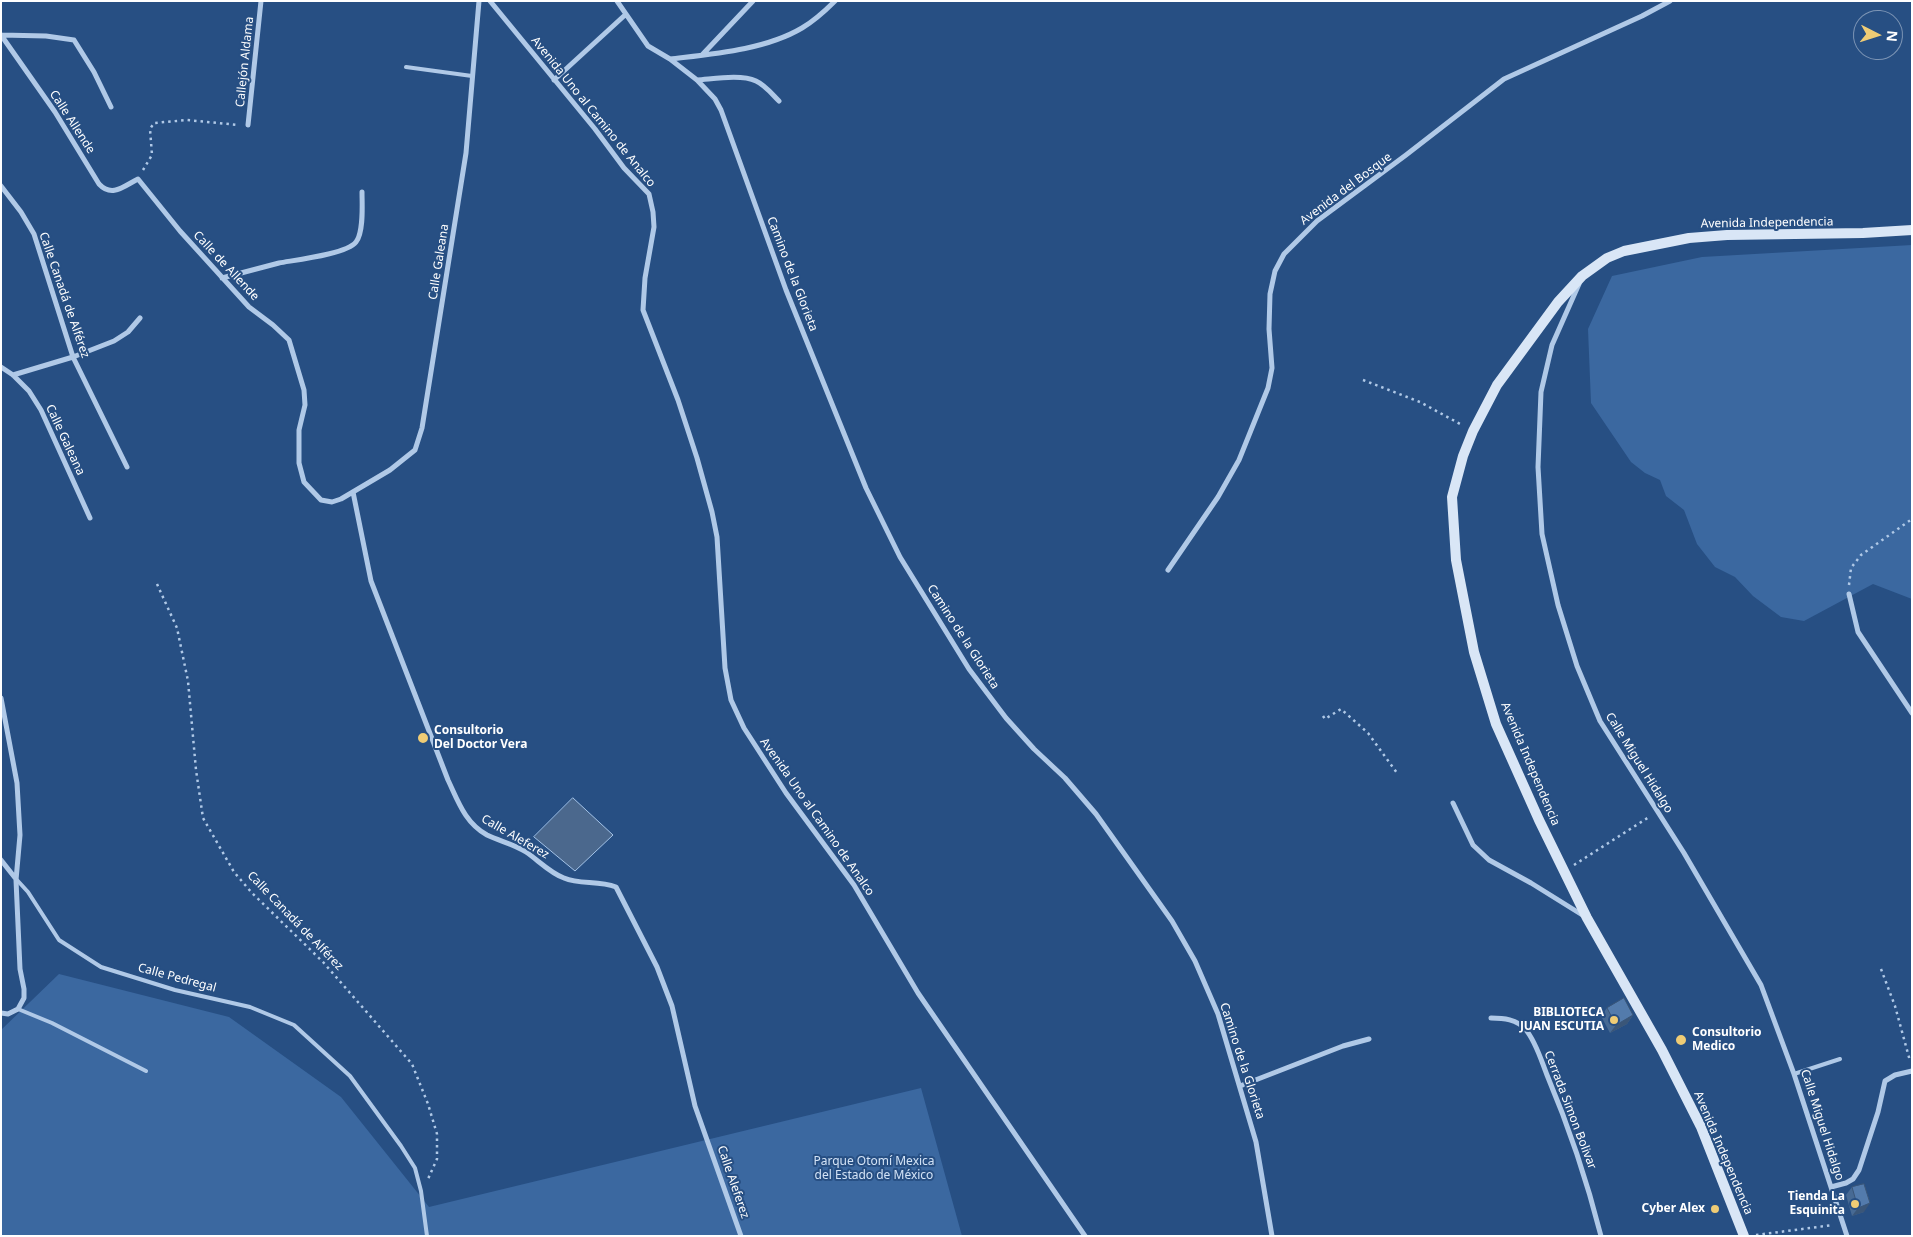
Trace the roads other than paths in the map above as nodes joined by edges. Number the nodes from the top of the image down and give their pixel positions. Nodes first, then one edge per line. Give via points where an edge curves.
1 (262, 1) edge
2 (479, 1) edge
3 (490, 1) edge
4 (617, 1) edge
5 (753, 1) edge
6 (835, 1) edge
7 (1670, 1) edge
8 (626, 15) junction
9 (1, 34) edge
10 (701, 55) junction
11 (670, 59) junction
12 (406, 68) dead end
13 (472, 76) junction
14 (554, 80) junction
15 (697, 80) junction
16 (779, 101) dead end
17 (111, 107) dead end
18 (248, 125) road end
19 (138, 179) joint
20 (1, 186) edge
21 (362, 192) dead end
22 (1912, 230) edge
23 (1582, 276) junction
24 (222, 278) junction
25 (140, 318) dead end
26 (73, 357) junction
27 (1, 367) edge
28 (13, 375) junction
29 (127, 467) dead end
30 (353, 492) junction
31 (90, 518) dead end
32 (1168, 570) dead end
33 (1849, 594) road end
34 (1, 698) edge
35 (1912, 713) edge
36 (1453, 802) dead end
37 (1, 860) edge
38 (16, 880) junction
39 (1587, 918) junction
40 (18, 1010) junction
41 (1, 1013) edge
42 (1491, 1018) dead end
43 (1370, 1039) dead end
44 (1840, 1059) dead end
45 (1912, 1069) edge
46 (146, 1071) dead end
47 (1794, 1074) junction
48 (1240, 1086) junction
49 (1832, 1187) junction
50 (428, 1236) edge
51 (742, 1236) edge
52 (1085, 1236) edge
53 (1272, 1236) edge
54 (1601, 1236) edge
55 (1744, 1236) edge
56 (1847, 1236) edge

1 - 18 street, Callejón Aldama
2 - 13 street, Calle Galeana
3 - 14 street, Avenida Uno al Camino de Analco
4 - 8 street, Camino de la Glorieta
5 - 10 street
6 - 10 street via 802,28 777,39
7 - 32 street, Avenida del Bosque via 1504,79 1316,221 1284,254 1275,271 1270,294 1272,368 1268,388 1239,460
8 - 11 street, Camino de la Glorieta via 648,46
8 - 14 street
9 - 17 street via 74,40
9 - 19 street, Calle Allende via 55,112 99,184 109,191
10 - 11 street
11 - 15 street, Camino de la Glorieta
12 - 13 lane
13 - 30 street, Calle Galeana via 466,153 422,428 415,450 390,470
14 - 52 street, Avenida Uno al Camino de Analco via 648,194 654,212 644,278 643,310 678,400 712,512 717,537 725,668 731,700 744,728 786,793 854,885 918,993
15 - 16 street via 755,80
15 - 48 street, Camino de la Glorieta via 721,110 786,290 866,488 900,556 974,676 1006,718 1096,814 1172,921 1195,961 1218,1014
19 - 24 street, Calle de Allende
20 - 26 street, Calle Canadá de Alférez via 34,234
21 - 24 street via 360,235 350,246
22 - 23 street, Avenida Independencia via 1689,238 1624,251
23 - 39 street, Avenida Independencia via 1558,302 1497,385 1473,431 1452,497 1456,560 1474,652 1496,724
23 - 47 street, Calle Miguel Hidalgo via 1552,345 1542,392 1538,467 1542,534 1558,606 1577,666 1600,721 1684,853 1761,985
24 - 30 street, Calle de Allende via 249,307 289,340 304,390 305,405 298,445 304,482 321,500 332,502
25 - 26 street via 128,332 114,341
26 - 28 street
26 - 29 street, Calle Canadá de Alférez
27 - 28 street, Calle Galeana
28 - 31 street, Calle Galeana via 41,410
30 - 51 street, Calle Aleferez via 371,581 461,809 471,824 523,850 563,878 604,882 616,888 657,967 672,1006 695,1106
33 - 35 street via 1858,632
34 - 38 street via 17,783 20,835
36 - 39 street via 1473,845 1489,860
37 - 38 street
38 - 40 street via 20,969 24,989
38 - 50 lane, Calle Pedregal via 28,892 59,940 102,967 175,990 250,1007 294,1025 350,1076 415,1168
39 - 55 street, Avenida Independencia via 1662,1050 1701,1127
40 - 41 street
40 - 46 lane via 52,1023
42 - 54 street, Cerrada Simon Bolivar via 1514,1021 1525,1028 1534,1042 1586,1180
43 - 48 street via 1343,1046
44 - 47 lane
45 - 49 street via 1885,1081 1859,1170 1853,1179
47 - 49 street, Calle Miguel Hidalgo
48 - 53 street, Camino de la Glorieta via 1256,1142
49 - 56 street, Calle Miguel Hidalgo

